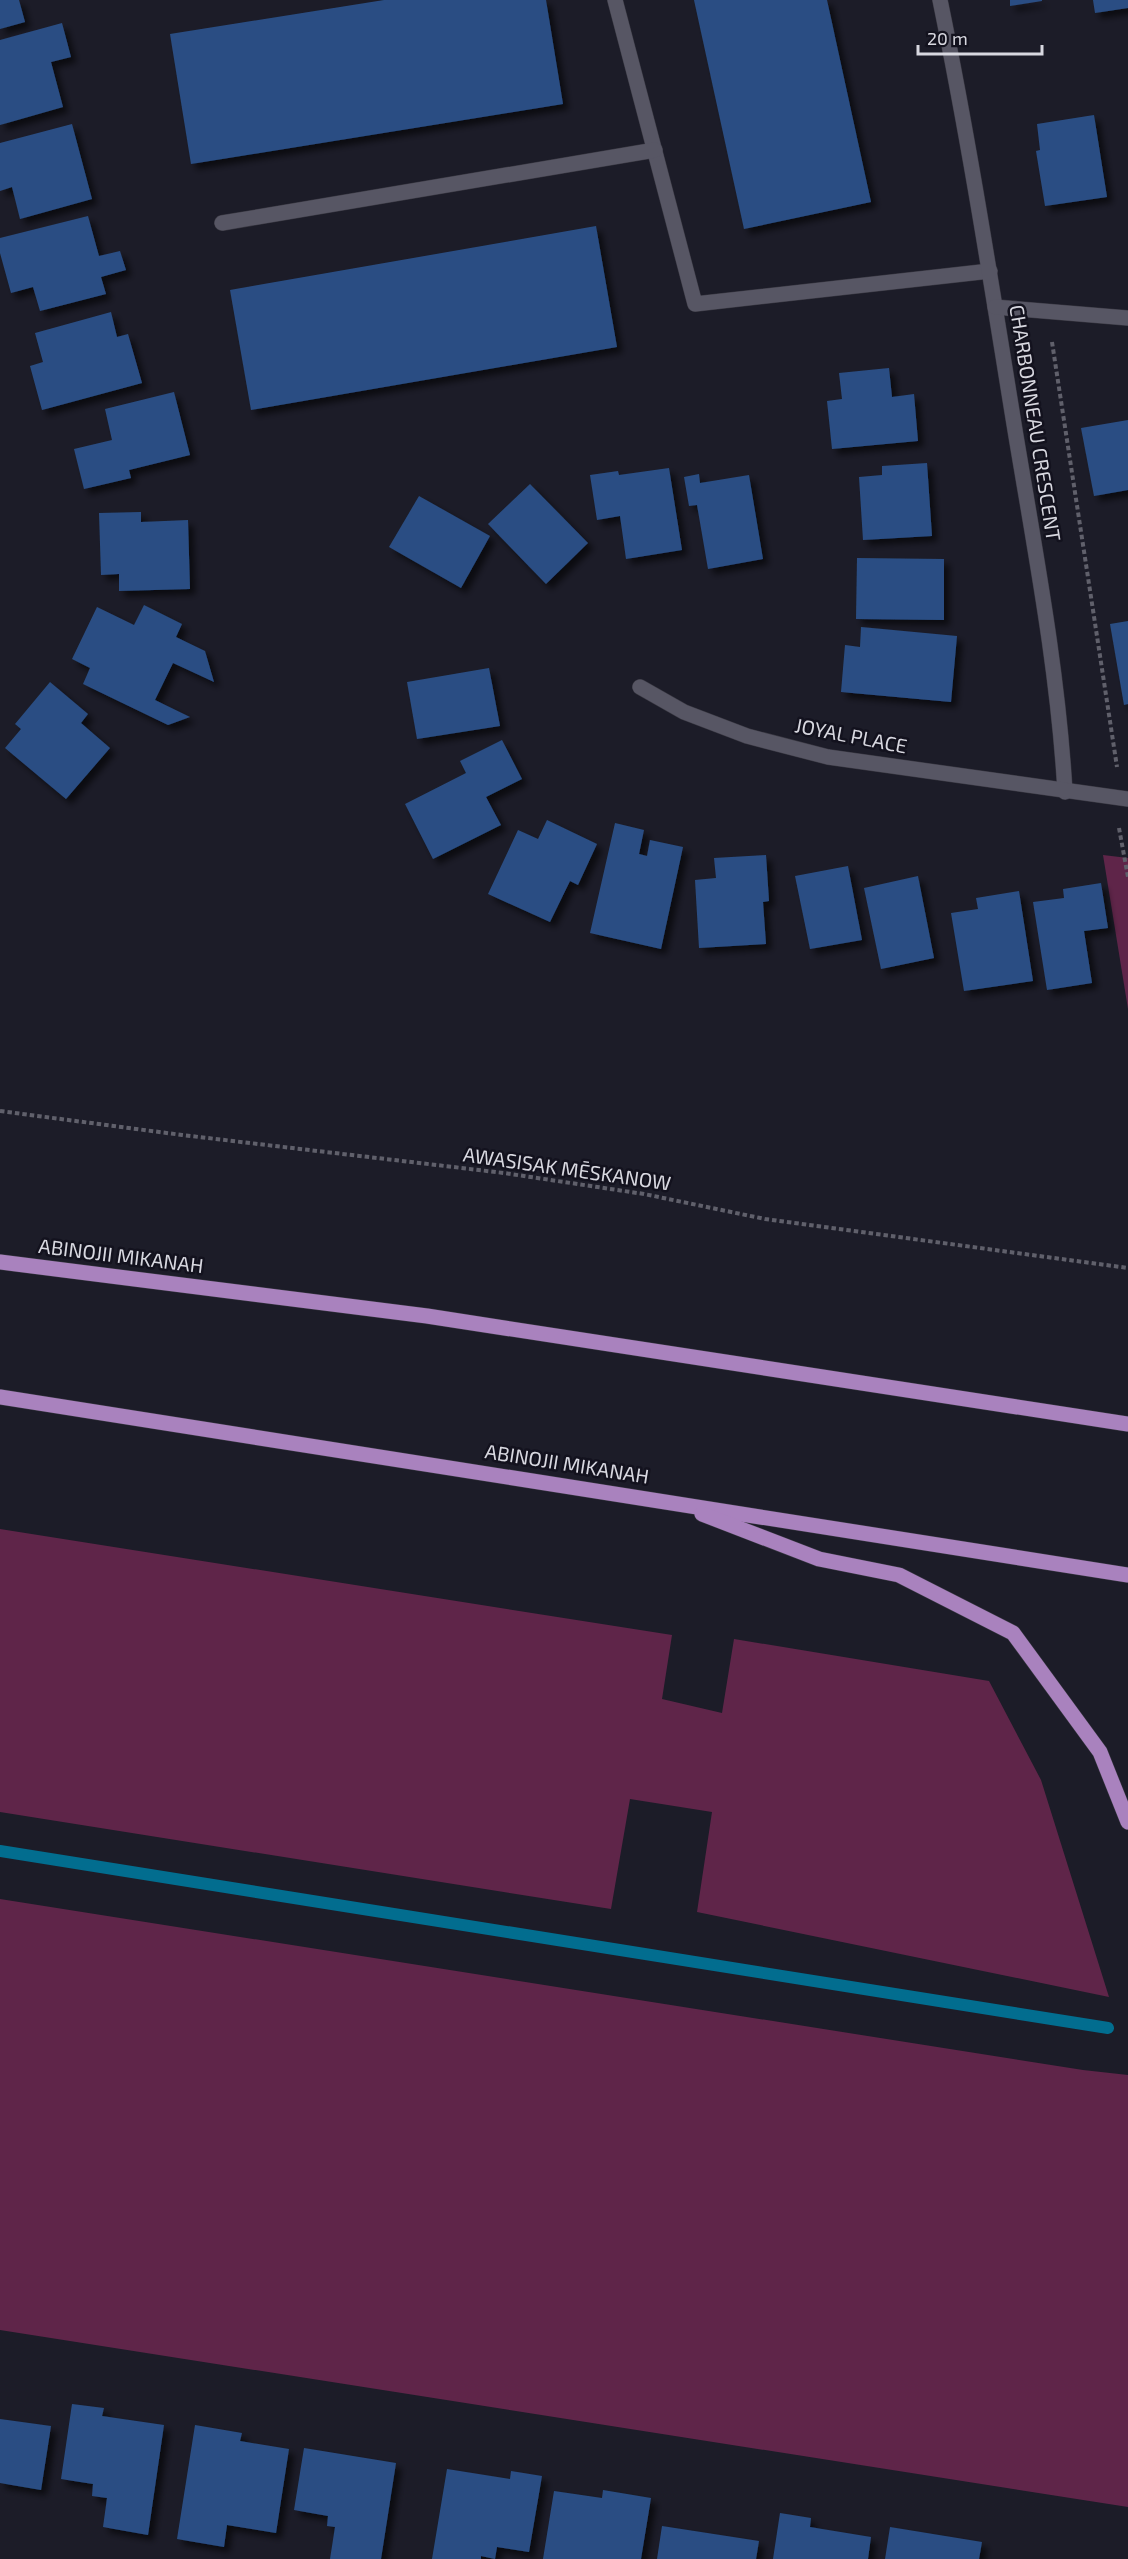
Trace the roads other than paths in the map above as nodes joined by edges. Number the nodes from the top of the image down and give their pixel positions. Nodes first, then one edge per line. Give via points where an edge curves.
1 (615, 0) edge
2 (940, 0) edge
3 (655, 150) junction
4 (222, 223) dead end
5 (990, 271) junction
6 (995, 308) junction
7 (1128, 318) edge
8 (640, 687) dead end
9 (1065, 792) junction
10 (1121, 799) edge
11 (0, 1262) edge
12 (0, 1397) edge
13 (1128, 1424) edge
14 (674, 1503) junction
15 (1128, 1575) edge
16 (1128, 1822) edge

1 - 3 street
2 - 5 street, CHARBONNEAU CRESCENT
3 - 4 street
3 - 5 street via 695,304
5 - 6 street, CHARBONNEAU CRESCENT
6 - 7 street
6 - 9 street, CHARBONNEAU CRESCENT via 1061,722
8 - 9 street, JOYAL PLACE via 684,712 747,736 828,757
9 - 10 street
11 - 13 main road, ABINOJII MIKANAH via 427,1316
12 - 14 main road, ABINOJII MIKANAH
14 - 15 main road, ABINOJII MIKANAH
14 - 16 main road via 819,1559 899,1575 1013,1633 1100,1752

